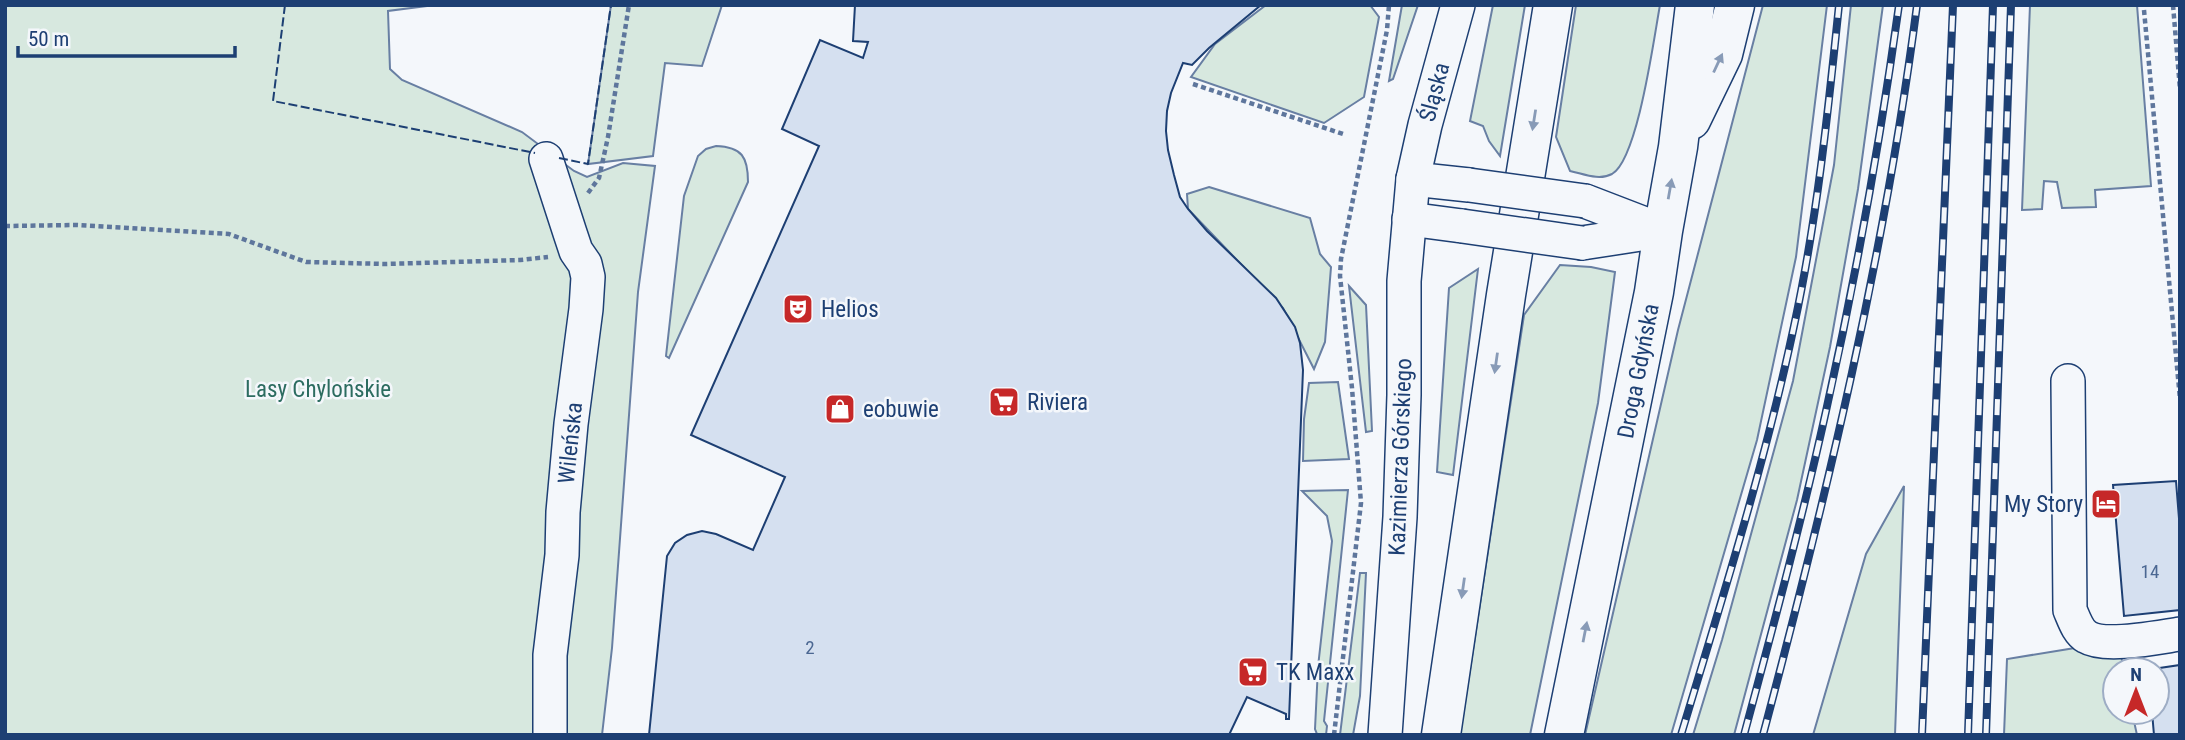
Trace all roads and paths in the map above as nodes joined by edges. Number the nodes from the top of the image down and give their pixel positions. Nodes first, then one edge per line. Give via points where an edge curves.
1 (629, 5) edge
2 (1389, 5) edge
3 (1458, 5) edge
4 (1553, 5) edge
5 (1695, 5) edge
6 (1735, 5) edge
7 (2172, 5) edge
8 (2144, 10) dead end
9 (1193, 84) dead end
10 (2180, 89) edge
11 (1346, 135) dead end
12 (1678, 147) junction
13 (546, 159) dead end
14 (1413, 179) junction
15 (1409, 219) junction
16 (5, 226) edge
17 (1663, 231) junction
18 (571, 236) junction
19 (2068, 381) dead end
20 (2180, 399) edge
21 (2180, 634) edge
22 (550, 735) edge
23 (1334, 735) edge
24 (1385, 735) edge
25 (1441, 735) edge
26 (1564, 735) edge

1 - 18 path via 599,178
2 - 23 path via 1341,259 1361,503
3 - 14 street, Śląska
4 -> 25 main road
5 - 12 main road, Droga Gdyńska
12 -> 6 main road via 1723,54
7 - 10 path
8 - 20 path
9 - 11 path
17 -> 12 main road, Droga Gdyńska
13 - 18 street, Wileńska
14 - 15 street, Kazimierza Górskiego
14 - 17 street, bridge via 1585,201
15 - 17 street, bridge via 1581,243
15 - 24 street, Kazimierza Górskiego via 1400,517
16 - 18 path via 76,225 229,234 306,262 386,264 554,257
26 -> 17 main road, Droga Gdyńska
18 - 22 street, Wileńska via 588,277 550,655
19 - 21 street via 2070,610 2077,626 2087,637 2104,641

